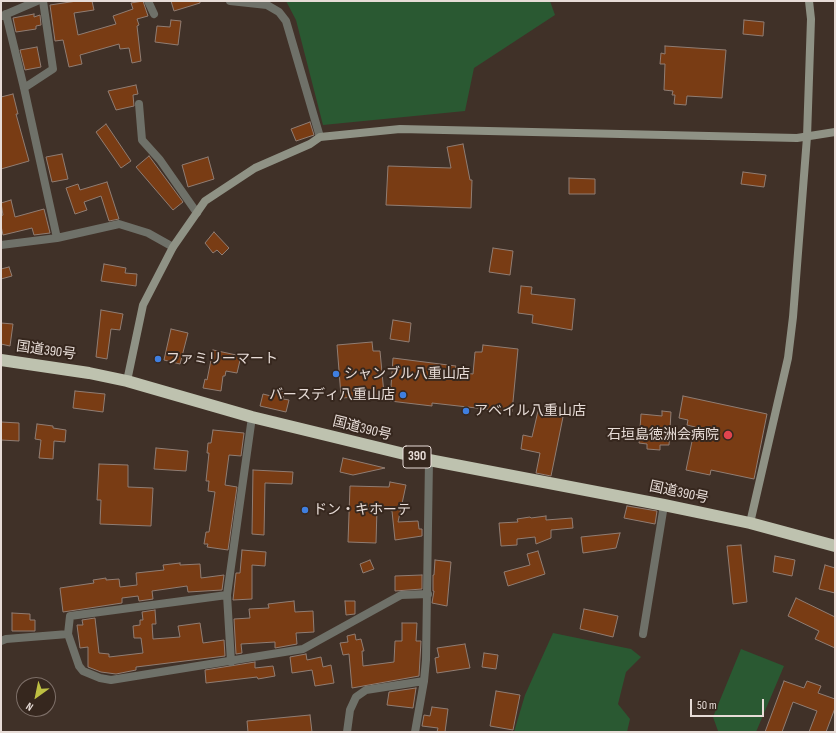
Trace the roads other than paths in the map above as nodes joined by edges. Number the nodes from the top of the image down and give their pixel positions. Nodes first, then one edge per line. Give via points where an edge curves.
1 (37, 1) edge
2 (44, 1) edge
3 (148, 1) edge
4 (230, 1) edge
5 (809, 1) edge
6 (154, 14) dead end
7 (4, 15) edge
8 (24, 88) junction
9 (139, 104) dead end
10 (835, 132) edge
11 (320, 137) junction
12 (807, 137) junction
13 (197, 213) junction
14 (57, 238) junction
15 (1, 244) edge
16 (173, 247) junction
17 (1, 360) edge
18 (127, 381) junction
19 (252, 417) junction
20 (429, 460) junction
21 (664, 504) junction
22 (750, 523) junction
23 (834, 543) edge
24 (428, 594) junction
25 (227, 595) junction
26 (68, 634) junction
27 (644, 634) dead end
28 (1, 641) edge
29 (231, 662) junction
30 (424, 681) junction
31 (347, 732) edge
32 (415, 732) edge

1 - 7 street
2 - 8 street via 53,69
3 - 6 street
4 - 11 street via 267,5 279,12 286,21
5 - 12 street via 811,19
7 - 8 street
8 - 14 street
9 - 13 street via 142,140 160,160
10 - 12 street
11 - 12 street via 400,129
11 - 13 street via 310,144 255,168 205,201
12 - 22 street via 788,358
13 - 16 street
14 - 15 street
14 - 16 street via 119,224 148,233
16 - 18 street via 143,305
17 - 18 highway, 国道390号 / 390
18 - 19 highway, 国道390号 / 390
19 - 20 highway, 国道390号 / 390
19 - 25 street
20 - 21 highway, 国道390号 / 390
20 - 24 street
21 - 22 highway, 国道390号 / 390
21 - 27 street
22 - 23 highway, 国道390号 / 390
24 - 29 street via 401,595 303,649
24 - 30 street
25 - 26 street via 70,616
25 - 29 street
26 - 28 street
26 - 29 street via 83,671 111,680
30 - 31 street via 366,690 356,697 350,710
30 - 32 street

